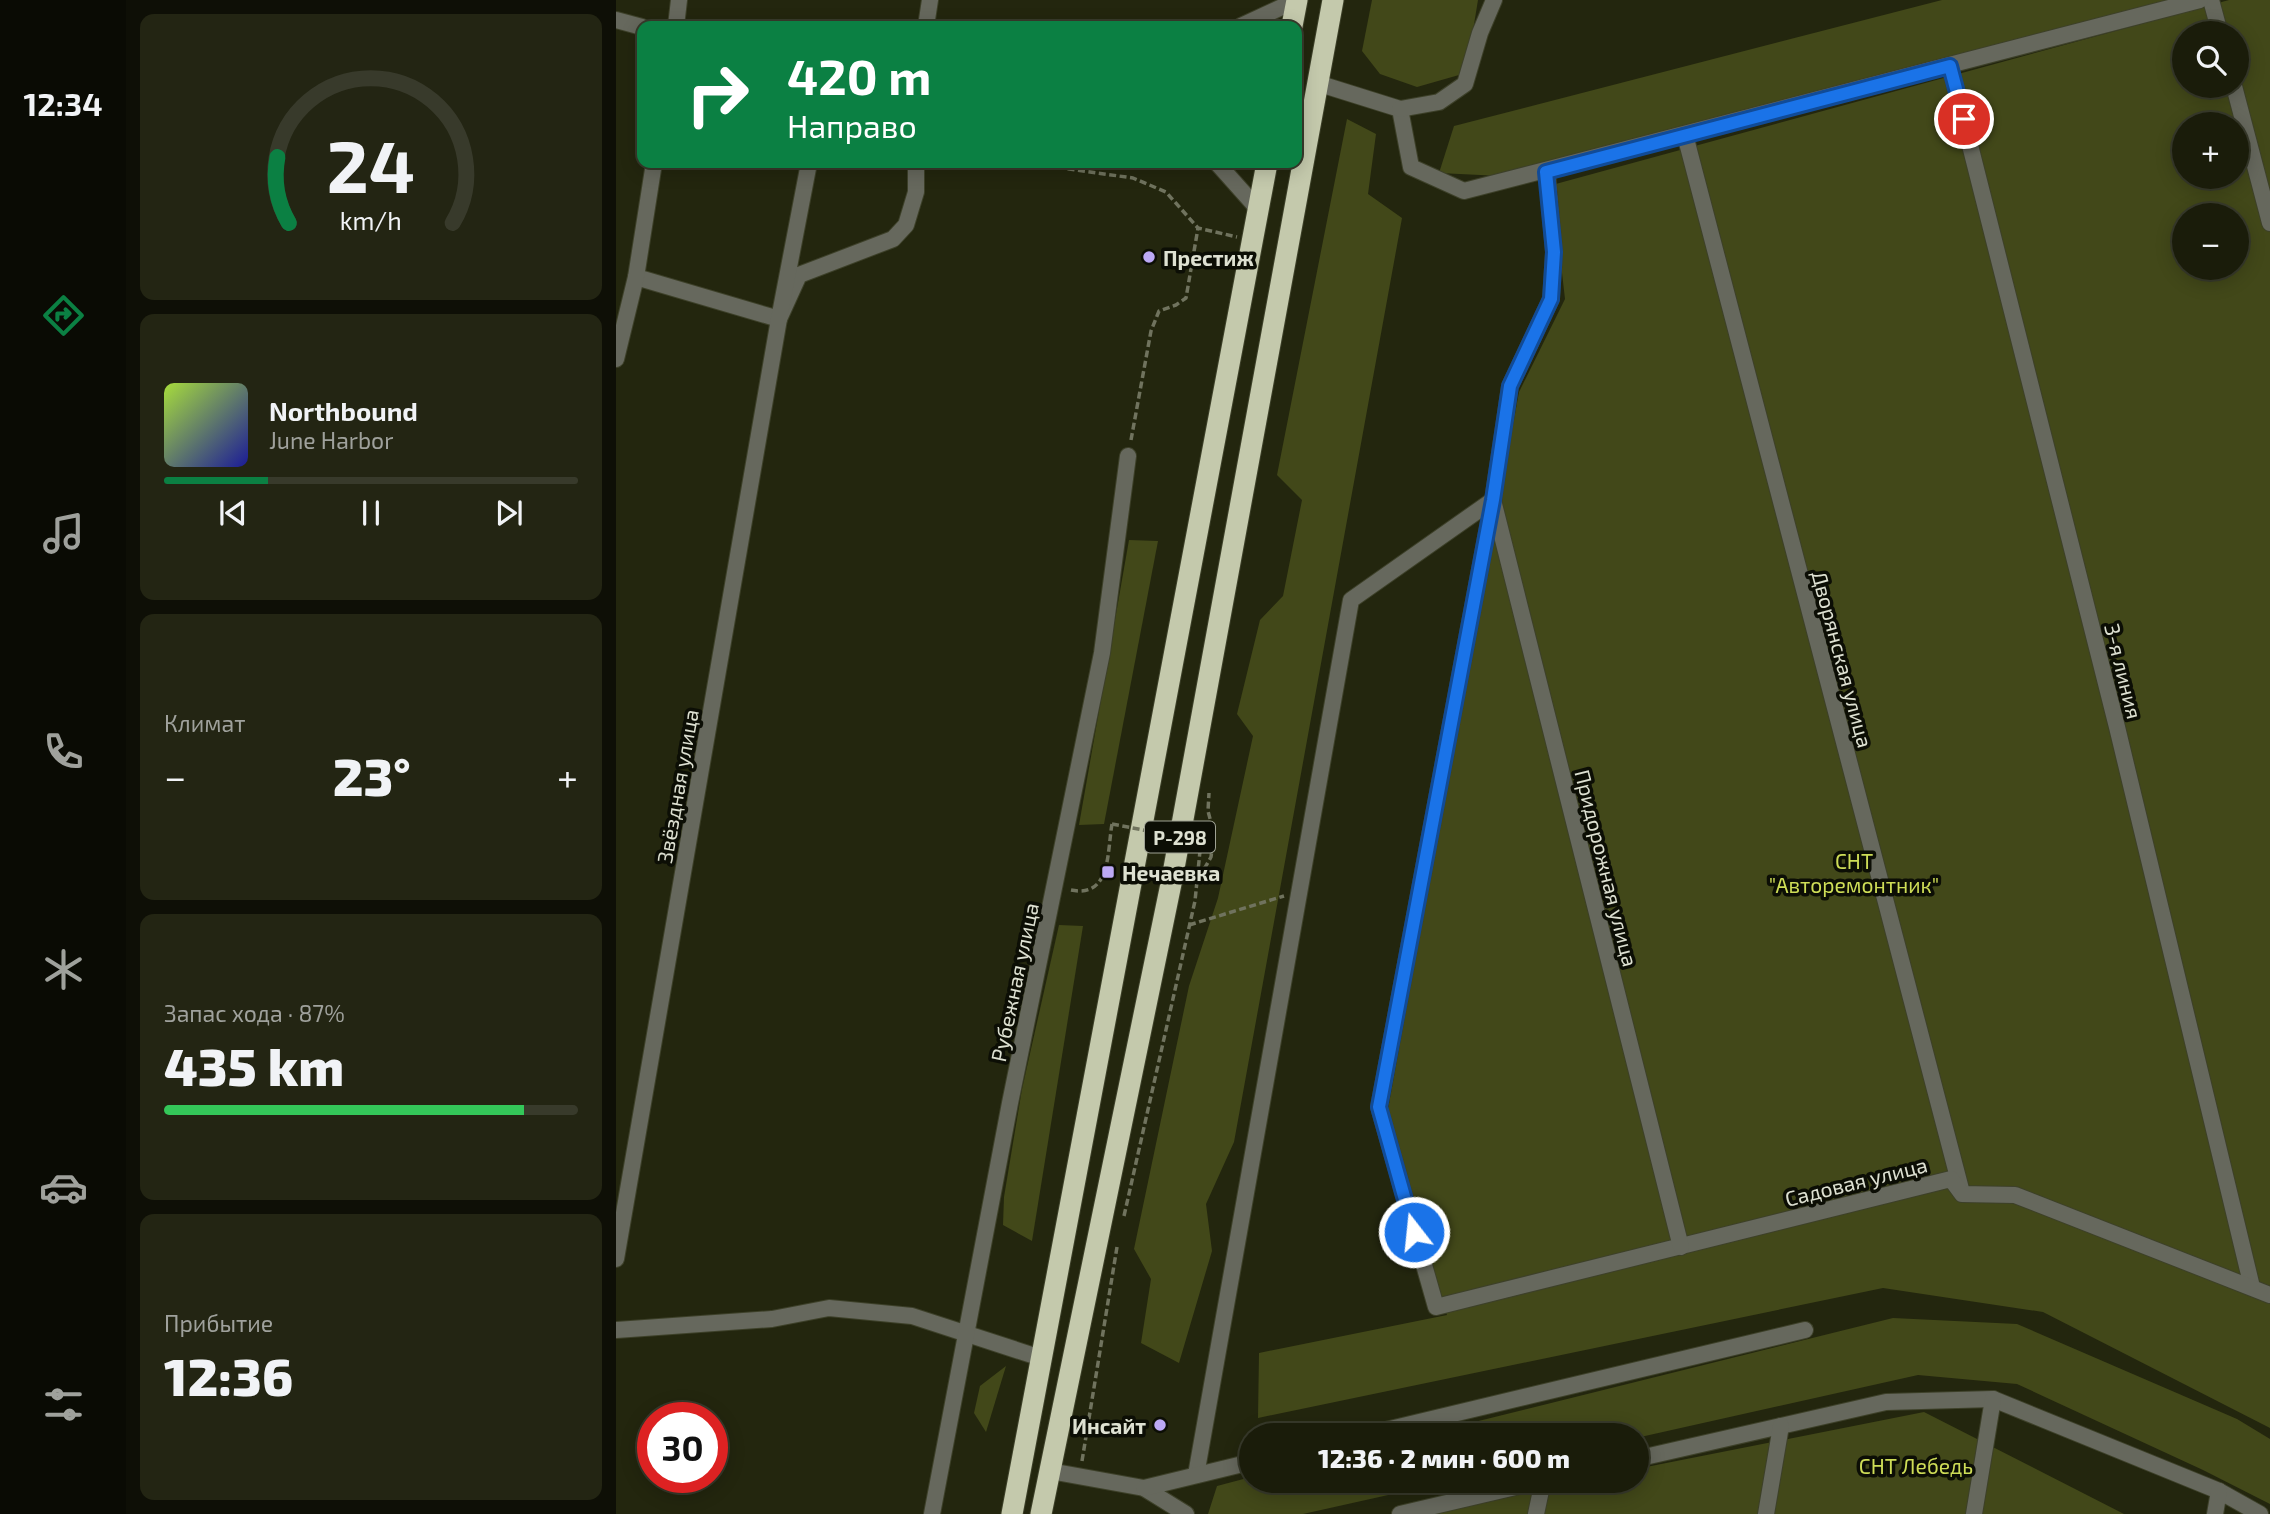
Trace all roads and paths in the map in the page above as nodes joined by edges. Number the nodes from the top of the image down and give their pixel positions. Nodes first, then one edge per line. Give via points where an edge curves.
1 (679, 0) edge
2 (930, 0) edge
3 (1297, 0) edge
4 (1333, 0) edge
5 (1494, 0) edge
6 (2200, 0) edge
7 (2211, 0) edge
8 (616, 20) edge
9 (677, 21) edge
10 (927, 21) edge
11 (1252, 21) edge
12 (1293, 21) edge
13 (2217, 21) edge
14 (637, 26) edge
15 (1950, 66) junction
16 (1317, 83) junction
17 (2237, 98) edge
18 (1400, 109) junction
19 (1685, 135) junction
20 (1302, 165) edge
21 (653, 168) edge
22 (807, 168) edge
23 (916, 168) edge
24 (1062, 168) edge
25 (1221, 168) edge
26 (1266, 168) edge
27 (1302, 168) edge
28 (1546, 172) junction
29 (1258, 209) junction
30 (2270, 223) edge
31 (1198, 229) junction
32 (1252, 240) junction
33 (636, 277) junction
34 (779, 320) junction
35 (616, 359) edge
36 (1128, 456) joint
37 (1493, 500) junction
38 (1055, 887) junction
39 (1300, 891) junction
40 (1189, 925) junction
41 (1962, 1194) junction
42 (1121, 1228) dead end
43 (1118, 1241) dead end
44 (1681, 1247) junction
45 (616, 1259) edge
46 (2252, 1287) junction
47 (2270, 1295) edge
48 (616, 1330) edge
49 (1805, 1330) dead end
50 (966, 1333) junction
51 (1041, 1359) junction
52 (1993, 1399) junction
53 (1415, 1423) edge
54 (1781, 1426) junction
55 (1649, 1457) edge
56 (1239, 1465) edge
57 (1050, 1471) junction
58 (1196, 1475) junction
59 (1079, 1477) junction
60 (1144, 1488) junction
61 (2219, 1491) junction
62 (1492, 1493) edge
63 (1541, 1493) edge
64 (932, 1514) edge
65 (1012, 1514) edge
66 (1041, 1514) edge
67 (1186, 1514) edge
68 (1400, 1514) edge
69 (1536, 1514) edge
70 (1766, 1514) edge
71 (1975, 1514) edge
72 (2215, 1514) edge
73 (2260, 1514) edge

1 - 9 street
2 - 10 street
3 - 11 street
3 - 12 highway
4 - 16 highway, Р-298
5 - 18 street via 1465,84 1439,102
6 - 15 street
7 - 13 street
8 - 14 street
15 - 19 street
15 - 46 street, 3-я линия
16 - 18 street
16 - 20 highway, Р-298
17 - 30 street
18 - 28 street via 1412,167 1464,191
19 - 28 street
19 - 41 street, Дворянская улица
21 - 33 street
22 - 34 street, Звёздная улица
23 - 34 street, Звёздная улица via 916,192 906,225 892,239 799,275
24 - 31 path via 1133,178 1166,192
25 - 29 street
26 - 29 highway, Р-298
27 - 57 highway, Р-298 via 1172,879
28 - 37 street via 1554,252 1551,299 1510,386
29 - 32 highway, Р-298
31 - 32 path
31 - 36 path via 1186,298 1158,311 1151,331
32 - 51 highway, Р-298
33 - 34 street
33 - 35 street
34 - 45 street, Звёздная улица
36 - 38 street, Рубежная улица via 1102,653
37 - 39 street via 1351,600
37 - 44 street, Придорожная улица
37 - 44 street, Садовая улица via 1379,1107 1436,1307
38 - 40 path, bridge via 1083,892 1099,884 1112,824 1201,841
38 - 50 street, Рубежная улица
39 - 40 path
39 - 58 street
40 - 42 path
41 - 44 street, Садовая улица via 1951,1179
41 - 46 street, Садовая улица via 2015,1195
43 - 59 path
46 - 47 street, Садовая улица
48 - 50 street via 772,1319 829,1308 912,1316
49 - 53 street
50 - 51 street
50 - 64 street, Рубежная улица
51 - 65 highway, Р-298
52 - 54 street via 1886,1402
52 - 61 street
52 - 71 street
54 - 55 street
54 - 70 street
56 - 58 street
57 - 59 street
57 - 66 highway, Р-298
58 - 60 street
59 - 60 street
60 - 67 street
61 - 72 street
61 - 73 street
62 - 68 street
63 - 69 street

